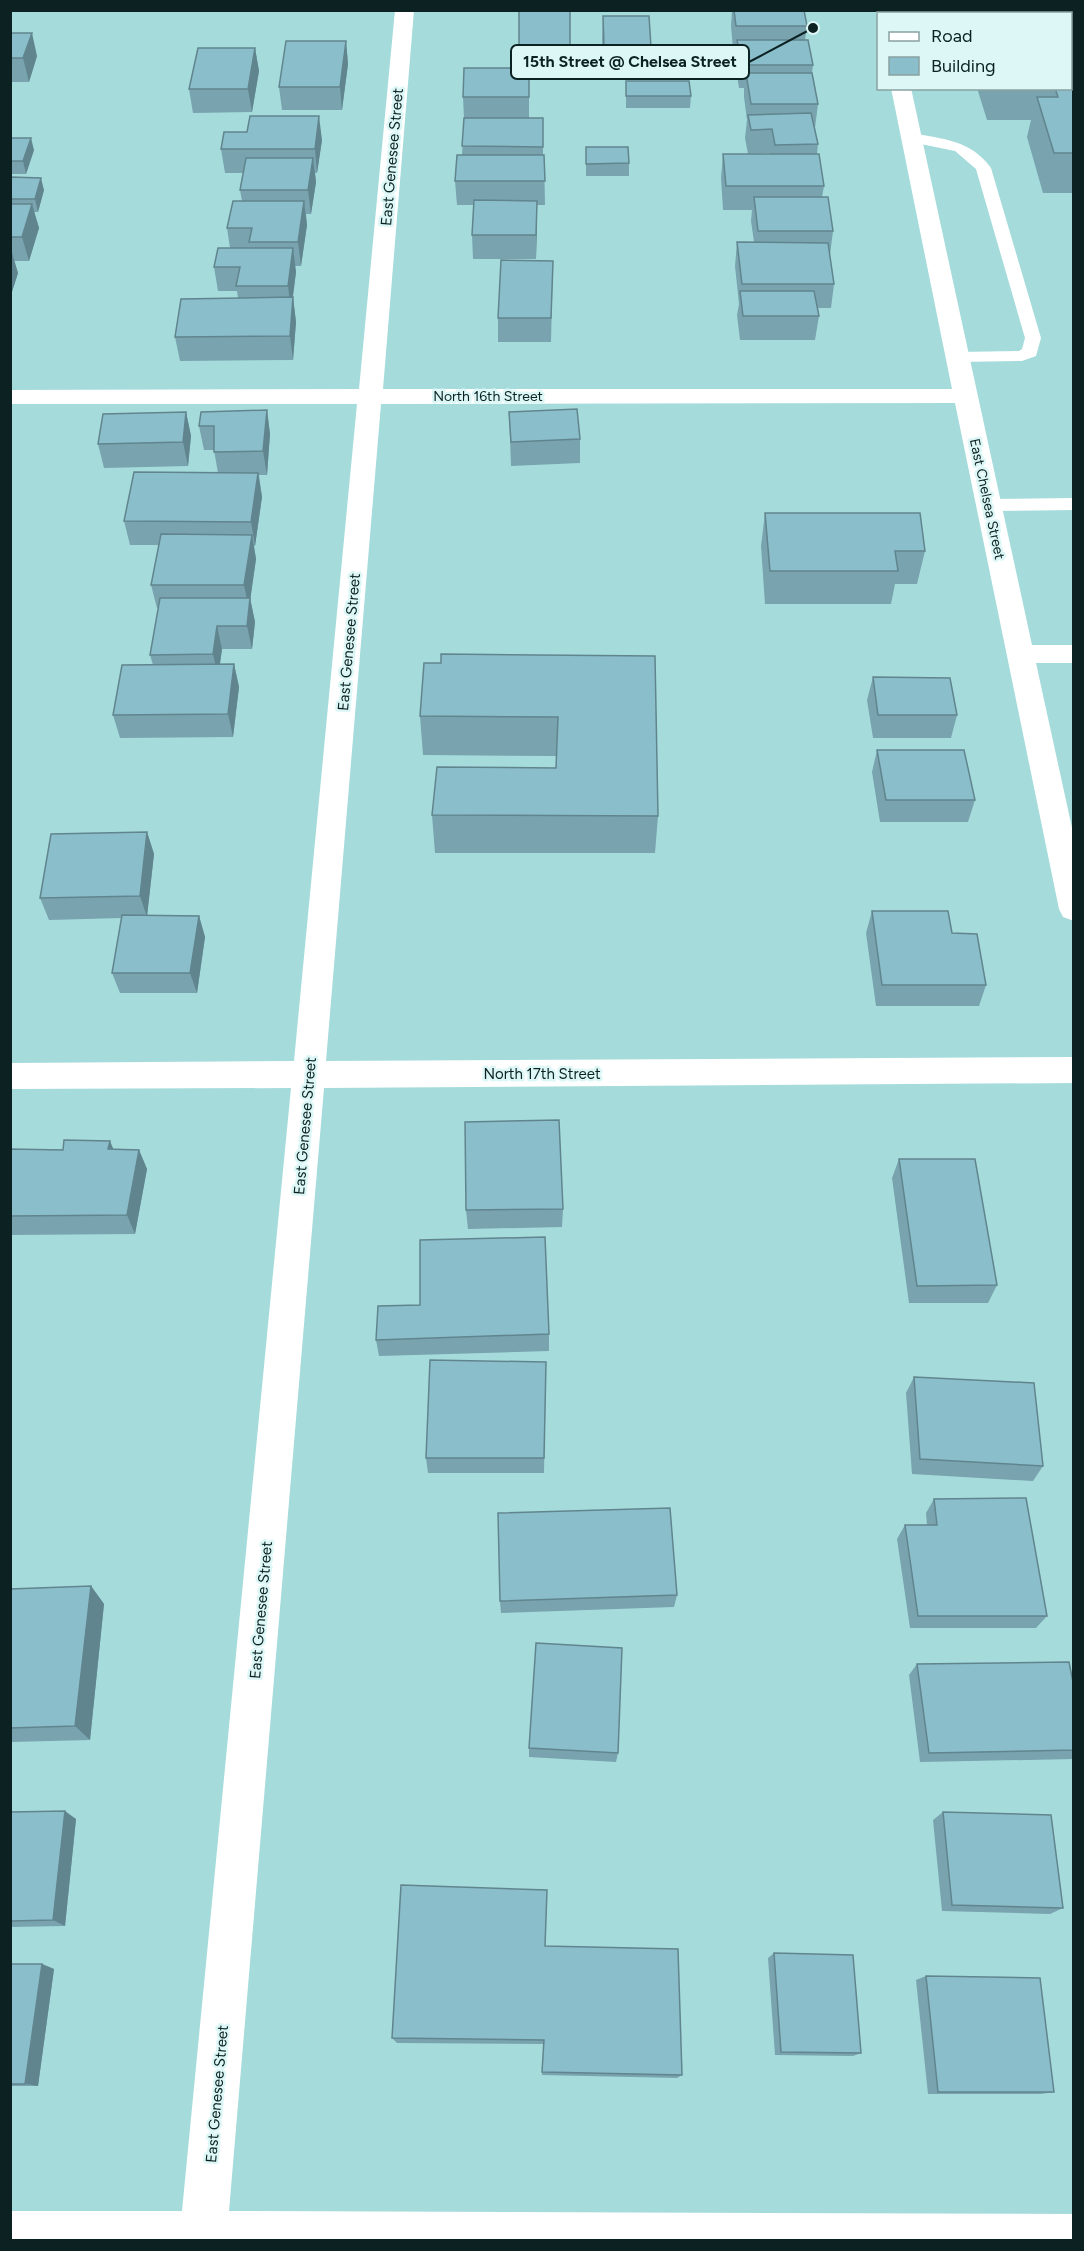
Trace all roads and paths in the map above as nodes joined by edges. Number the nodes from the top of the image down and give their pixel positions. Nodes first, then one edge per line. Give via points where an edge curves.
1 (405, 10) edge
2 (901, 90) edge
3 (911, 138) junction
4 (958, 357) junction
5 (371, 396) junction
6 (966, 396) junction
7 (10, 397) edge
8 (1074, 504) edge
9 (988, 505) junction
10 (1020, 654) junction
11 (1074, 654) edge
12 (1074, 909) edge
13 (1074, 1070) edge
14 (10, 1076) edge
15 (309, 1076) junction
16 (10, 2234) edge
17 (1074, 2236) edge
18 (204, 2238) edge

1 - 5 street, East Genesee Street
2 - 3 street, East Chelsea Street
3 - 4 street, East Chelsea Street
3 - 4 lane via 964,147 983,168 1033,338 1030,352 1022,356
4 - 6 street, East Chelsea Street
5 - 6 street, North 16th Street
5 - 7 street, North 16th Street
5 - 15 street, East Genesee Street
6 - 9 street, East Chelsea Street
8 - 9 lane
9 - 10 street, East Chelsea Street
10 - 11 street
10 - 12 street, East Chelsea Street
13 - 15 street, North 17th Street
14 - 15 street, North 17th Street
15 - 18 street, East Genesee Street
16 - 18 street
17 - 18 street

